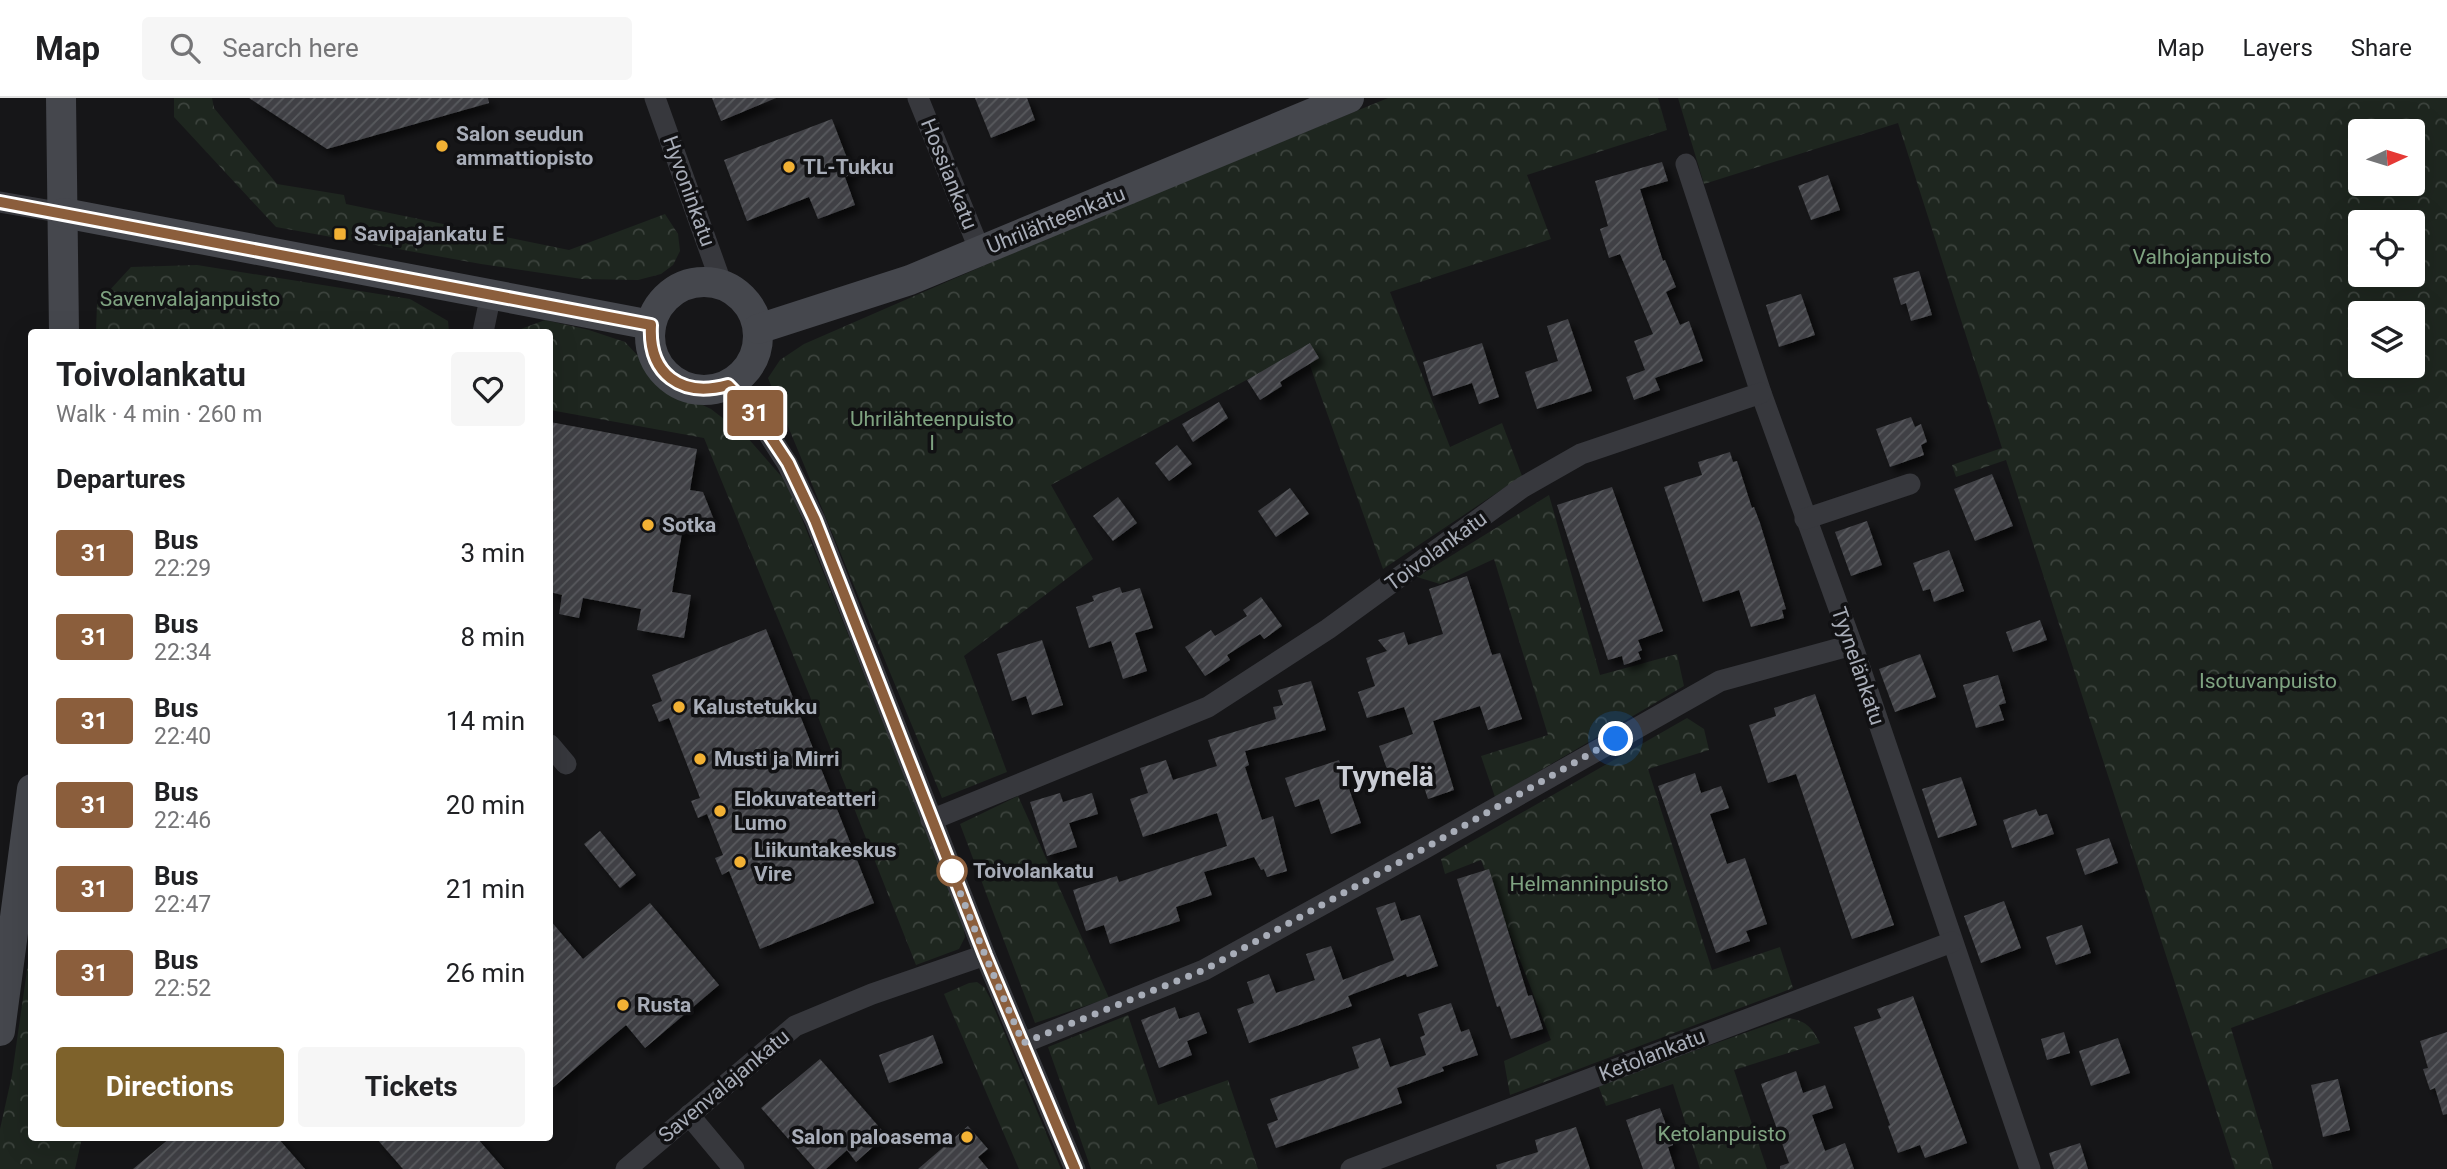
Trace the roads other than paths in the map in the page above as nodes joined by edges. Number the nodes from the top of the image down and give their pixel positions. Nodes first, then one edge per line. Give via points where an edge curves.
1 (61, 98) edge
2 (655, 98) edge
3 (918, 98) edge
4 (1349, 98) edge
5 (1686, 164) dead end
6 (0, 202) edge
7 (64, 213) junction
8 (980, 251) junction
9 (722, 285) junction
10 (491, 294) junction
11 (651, 325) junction
12 (64, 329) edge
13 (484, 329) edge
14 (758, 329) junction
15 (728, 385) junction
16 (1761, 393) junction
17 (1910, 484) dead end
18 (1805, 519) junction
19 (1852, 645) junction
20 (553, 749) edge
21 (566, 764) dead end
22 (28, 818) edge
23 (931, 820) junction
24 (1952, 942) junction
25 (985, 955) junction
26 (3, 1001) edge
27 (0, 1031) edge
28 (1023, 1043) junction
29 (689, 1115) junction
30 (626, 1169) edge
31 (734, 1169) edge
32 (1075, 1169) edge
33 (1351, 1169) edge
34 (2030, 1169) edge

1 - 7 street
2 - 9 street, Hyvoninkatu
3 - 8 street, Hossiankatu
4 - 8 street, Uhrilähteenkatu
5 - 16 street, Tyynelänkatu
6 - 7 street
7 - 10 street
7 - 12 street
8 - 14 street, Uhrilähteenkatu via 910,280
9 - 11 street via 704,282 670,294
9 - 14 street via 746,302
10 - 11 street
10 - 13 street
11 - 15 street via 655,359 671,378 694,389
14 - 15 street via 752,362
15 - 23 street via 755,413 788,463 815,520
16 - 18 street, Tyynelänkatu
16 - 23 street, Toivolankatu via 1581,454 1523,487 1328,629 1208,707
17 - 18 street
18 - 19 street, Tyynelänkatu
19 - 24 street, Tyynelänkatu
19 - 28 street via 1720,681 1204,970
20 - 21 street
22 - 26 street
23 - 25 street
24 - 33 street, Ketolankatu
24 - 34 street, Tyynelänkatu
25 - 28 street
25 - 29 street, Savenvalajankatu via 796,1026
26 - 27 street
28 - 32 street
29 - 30 street, Savenvalajankatu
29 - 31 street

